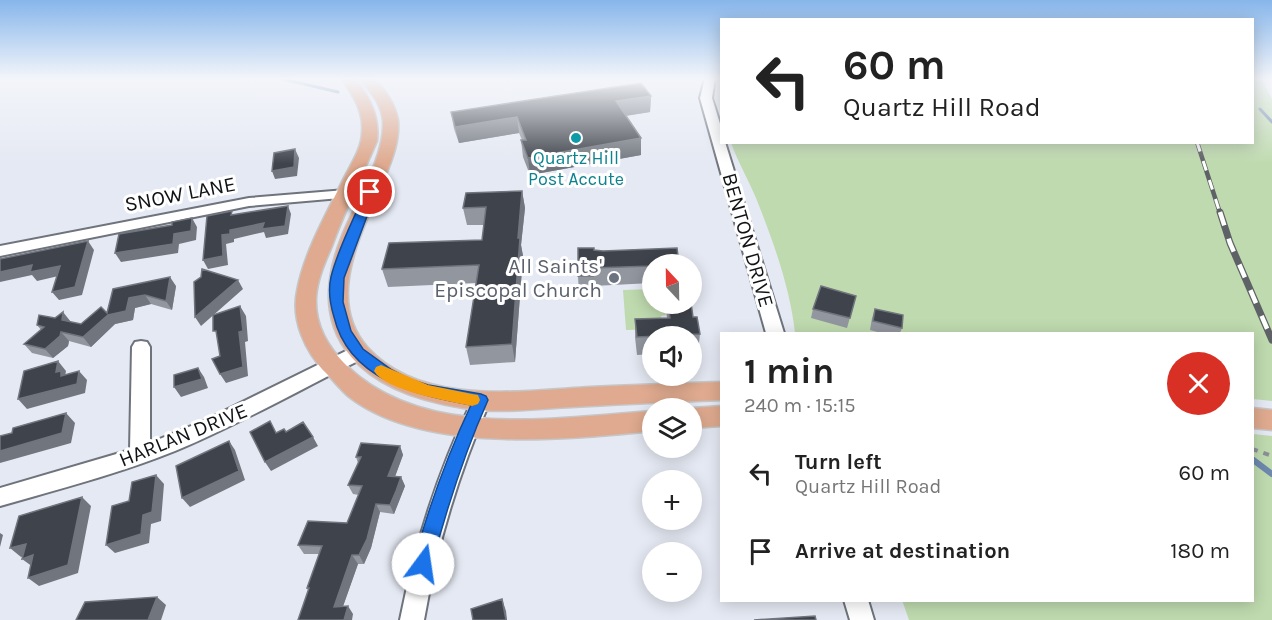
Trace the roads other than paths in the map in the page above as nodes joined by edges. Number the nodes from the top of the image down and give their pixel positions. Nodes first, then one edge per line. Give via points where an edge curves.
1 (366, 107) edge
2 (386, 107) edge
3 (709, 107) edge
4 (370, 192) junction
5 (344, 193) junction
6 (0, 251) edge
7 (775, 332) edge
8 (141, 347) dead end
9 (358, 352) junction
10 (331, 366) junction
11 (720, 391) edge
12 (481, 400) junction
13 (720, 416) edge
14 (702, 417) edge
15 (1254, 418) edge
16 (1272, 420) edge
17 (642, 421) edge
18 (468, 428) junction
19 (140, 455) junction
20 (0, 496) edge
21 (857, 602) edge
22 (412, 620) edge
23 (862, 620) edge

1 - 5 main road via 369,141
2 - 4 main road via 390,120 387,148
3 - 7 street, BENTON DRIVE
4 - 5 street, SNOW LANE
4 - 9 main road via 336,285 338,316
5 - 6 street, SNOW LANE via 249,202
5 - 10 main road via 306,296 308,327
8 - 19 street
9 - 10 street, HARLAN DRIVE
9 - 12 main road via 404,383
10 - 18 main road via 356,391 388,407
10 - 19 street, HARLAN DRIVE via 240,413
11 - 12 main road
12 - 18 street
13 - 14 main road
15 - 16 main road
17 - 18 main road
18 - 22 street via 433,522
19 - 20 street, HARLAN DRIVE
21 - 23 street

